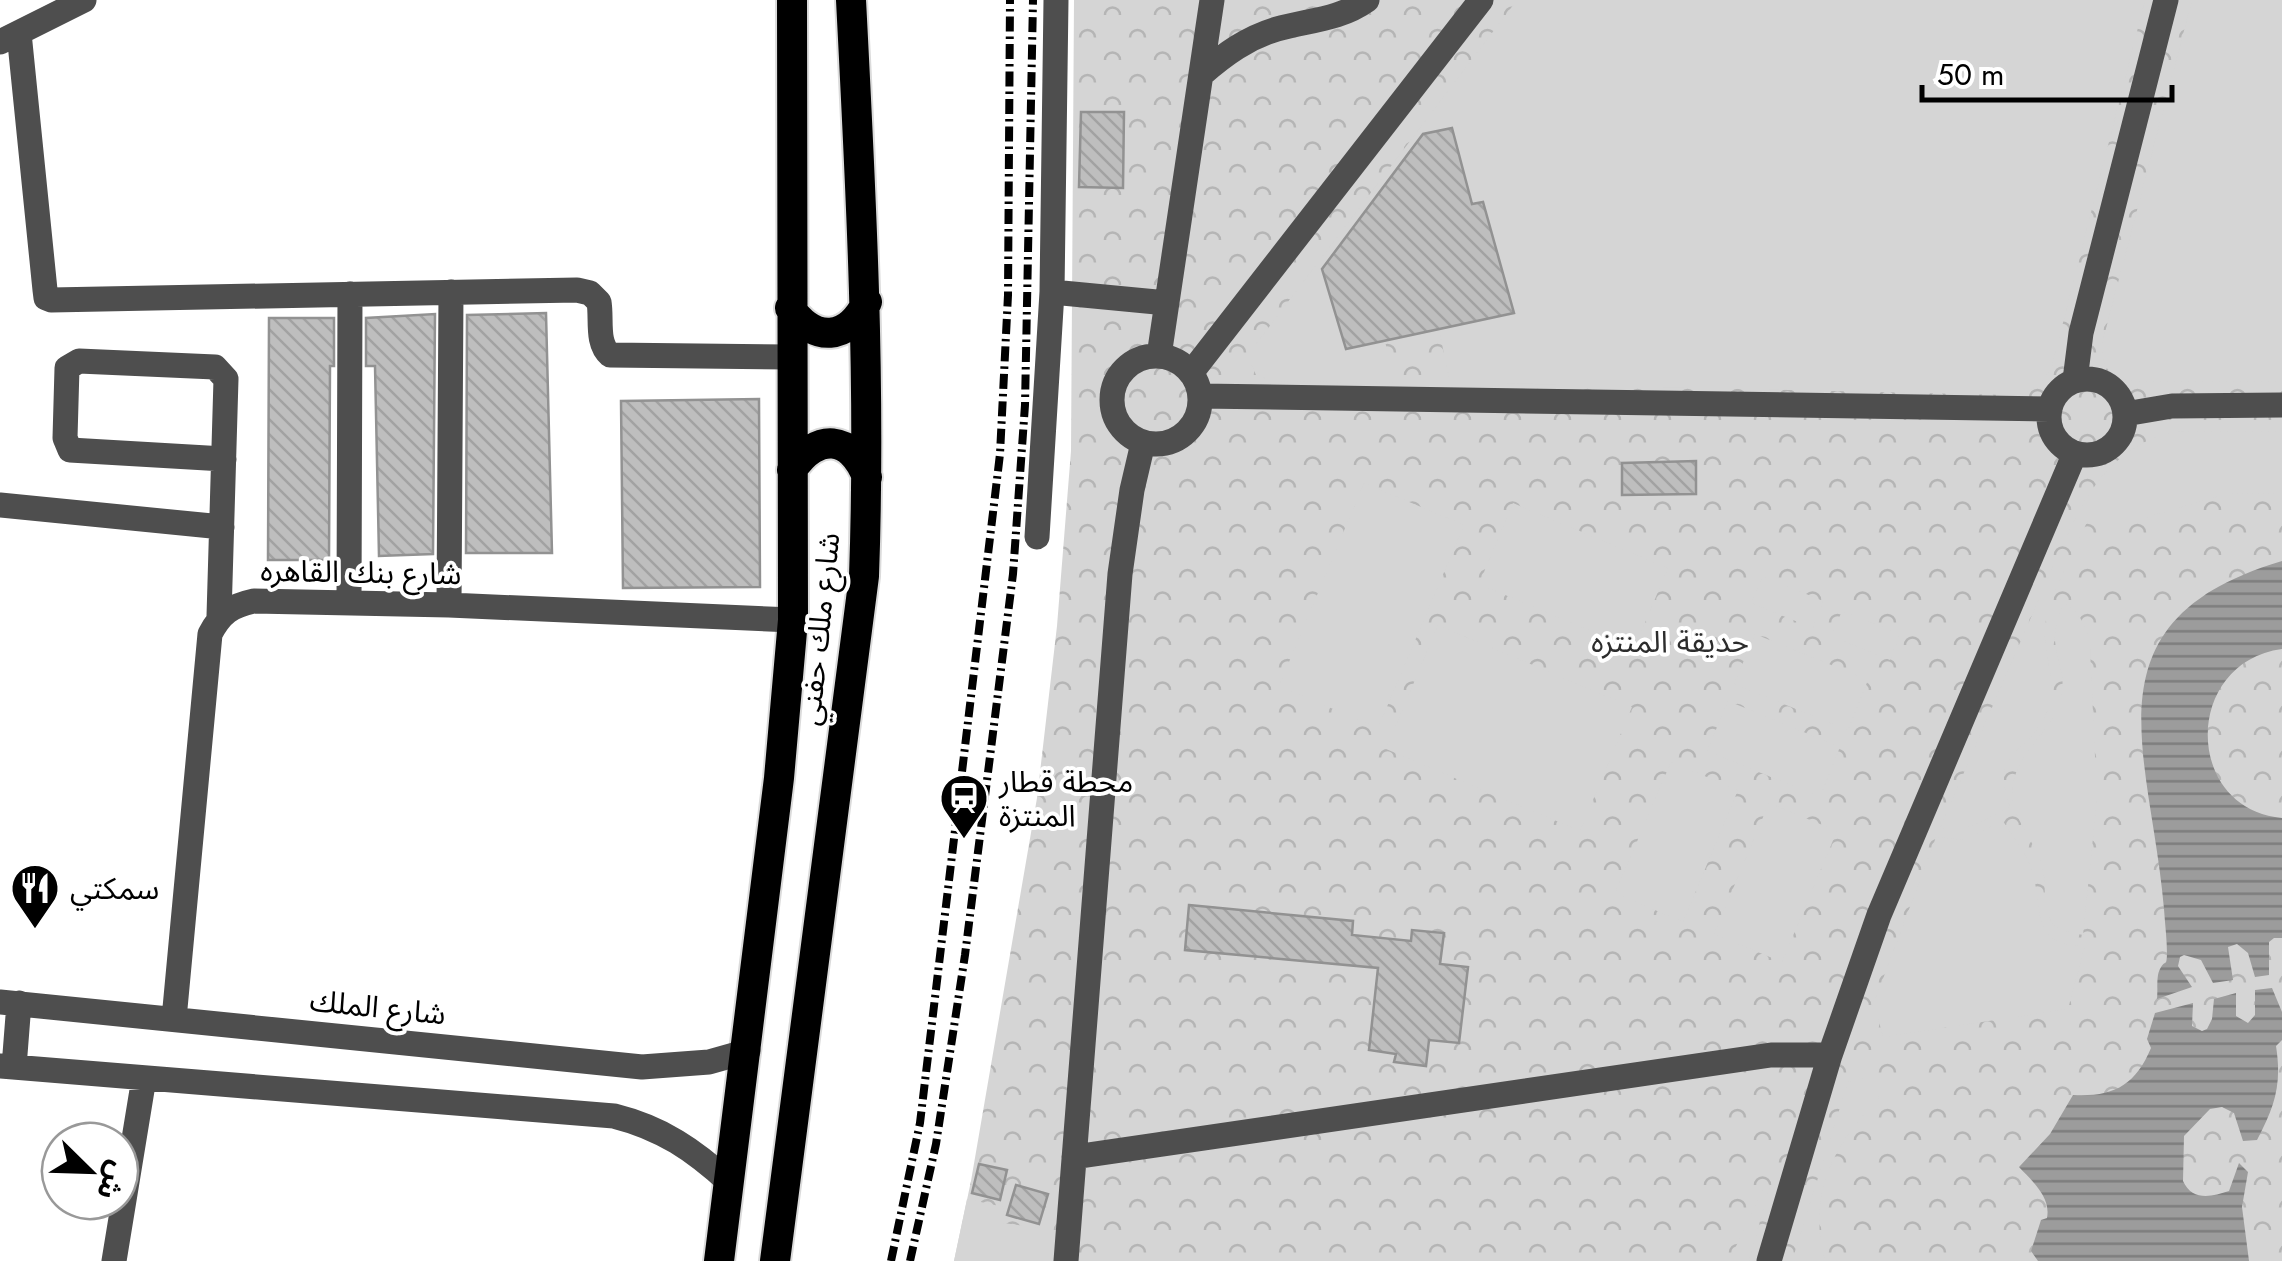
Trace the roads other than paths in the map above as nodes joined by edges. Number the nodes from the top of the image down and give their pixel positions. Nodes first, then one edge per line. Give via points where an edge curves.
1 (84, 0) edge
2 (792, 0) edge
3 (851, 0) edge
4 (1056, 0) edge
5 (1212, 0) edge
6 (1366, 0) edge
7 (1481, 0) edge
8 (2166, 0) edge
9 (10, 38) edge
10 (1202, 74) junction
11 (451, 292) junction
12 (1052, 292) junction
13 (350, 294) junction
14 (867, 302) junction
15 (1168, 303) junction
16 (790, 308) junction
17 (1160, 356) junction
18 (790, 358) junction
19 (2075, 380) junction
20 (1196, 385) junction
21 (2282, 405) edge
22 (2050, 409) junction
23 (2125, 414) junction
24 (1143, 443) junction
25 (2075, 453) junction
26 (224, 459) junction
27 (792, 470) junction
28 (867, 478) junction
29 (0, 505) edge
30 (222, 527) junction
31 (1037, 536) dead end
32 (348, 603) junction
33 (449, 605) junction
34 (219, 616) junction
35 (793, 620) junction
36 (10, 1002) edge
37 (174, 1019) junction
38 (748, 1051) junction
39 (1830, 1055) junction
40 (7, 1066) edge
41 (144, 1078) junction
42 (1074, 1157) junction
43 (730, 1183) junction
44 (114, 1261) edge
45 (719, 1261) edge
46 (775, 1261) edge
47 (1066, 1261) edge
48 (1769, 1261) edge

1 - 9 street
2 - 16 highway, شارع ملك حفني
3 - 14 highway, شارع ملك حفني
4 - 12 street
5 - 10 street
6 - 10 street via 1330,18 1250,39
7 - 20 street
8 - 19 street
9 - 13 street via 46,298
10 - 15 street
11 - 13 street
11 - 18 street via 590,293 610,355
11 - 33 street
12 - 15 street
12 - 31 street
13 - 32 street
14 - 16 highway via 857,320 820,333 802,325
14 - 28 highway, شارع ملك حفني
15 - 17 street
16 - 18 highway, شارع ملك حفني
17 - 20 street via 1172,358
17 - 24 street via 1127,367 1114,386 1117,421
18 - 27 highway, شارع ملك حفني
19 - 22 street
19 - 23 street via 2108,385
20 - 22 street
20 - 24 street via 1200,409 1189,431 1168,444
21 - 23 street via 2172,406
22 - 25 street via 2057,440
23 - 25 street via 2120,435 2106,450
24 - 42 street via 1124,538
25 - 39 street via 1905,846
26 - 26 street via 226,379 215,367 78,361 67,368 70,450
26 - 30 street
27 - 28 highway via 804,452 822,443 843,445 860,458
27 - 35 highway, شارع ملك حفني
28 - 46 highway, شارع ملك حفني via 864,576
29 - 30 street
30 - 34 street
32 - 33 street, شارع بنك القاهره
32 - 34 street, شارع بنك القاهره via 254,601
33 - 35 street, شارع بنك القاهره
34 - 37 street via 210,634
35 - 38 highway, شارع ملك حفني
36 - 37 street, شارع الملك
36 - 40 street
37 - 38 street, شارع الملك via 642,1067 676,1067
38 - 43 highway, شارع ملك حفني
39 - 42 street via 1771,1055
39 - 48 street
40 - 41 street
41 - 43 street via 614,1116 679,1140
41 - 44 street
42 - 47 street
43 - 45 highway, شارع ملك حفني

